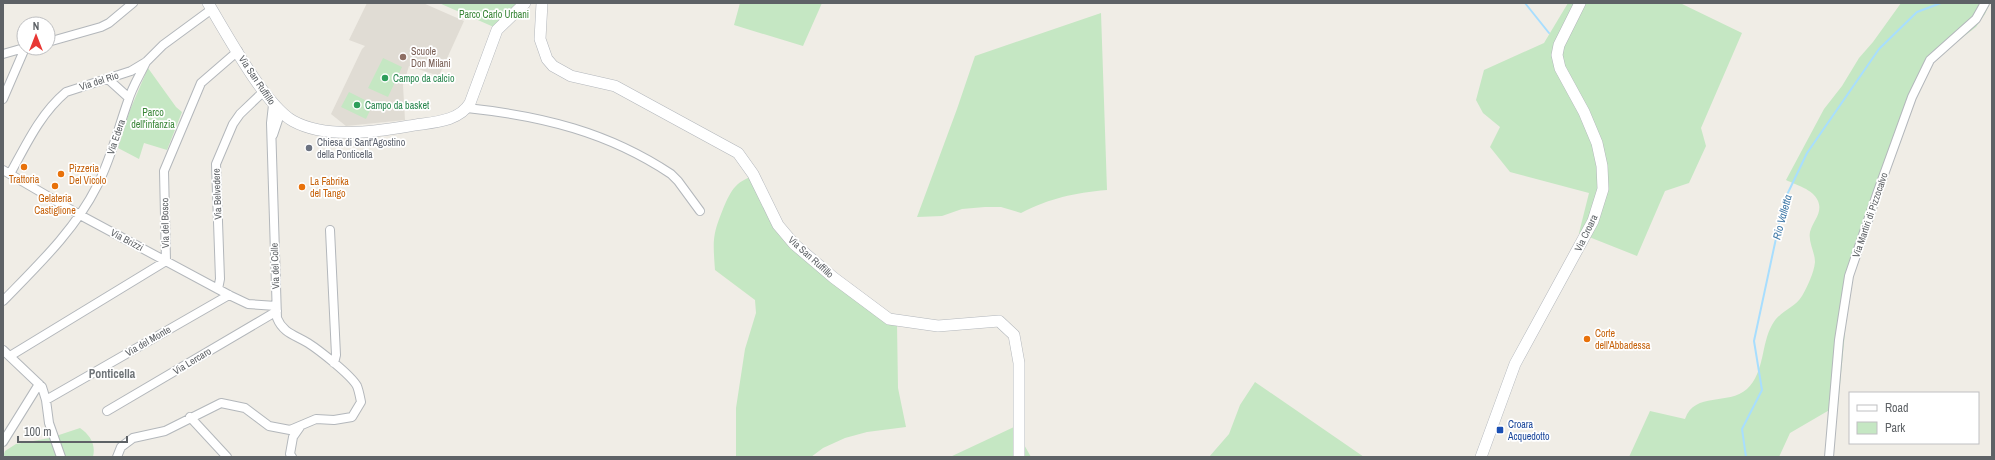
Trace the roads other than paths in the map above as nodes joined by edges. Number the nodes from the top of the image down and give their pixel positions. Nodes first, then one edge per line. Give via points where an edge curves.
1 (133, 3) edge
2 (525, 3) edge
3 (542, 3) edge
4 (1580, 3) edge
5 (1985, 3) edge
6 (210, 6) edge
7 (56, 40) edge
8 (16, 50) edge
9 (238, 51) junction
10 (3, 54) edge
11 (21, 56) edge
12 (146, 62) junction
13 (108, 79) junction
14 (264, 92) junction
15 (3, 98) edge
16 (129, 98) junction
17 (274, 105) junction
18 (467, 108) junction
19 (283, 114) junction
20 (271, 140) junction
21 (6, 172) edge
22 (700, 211) dead end
23 (80, 215) junction
24 (330, 230) dead end
25 (166, 261) junction
26 (218, 289) junction
27 (229, 295) junction
28 (3, 301) edge
29 (276, 308) junction
30 (3, 350) edge
31 (10, 356) junction
32 (334, 363) junction
33 (39, 384) junction
34 (46, 400) junction
35 (107, 411) dead end
36 (190, 417) junction
37 (300, 427) junction
38 (3, 442) edge
39 (61, 457) edge
40 (117, 457) edge
41 (228, 457) edge
42 (292, 457) edge
43 (1019, 457) edge
44 (1481, 457) edge
45 (1829, 457) edge

1 - 7 street via 101,27
2 - 18 street via 497,30
3 - 43 street, Via San Ruffillo via 540,39 547,59 554,66 571,76 615,86 738,153 753,174 778,225 794,244 889,319 938,326 999,321 1014,335 1019,363
4 - 44 street, Via Croara via 1559,45 1557,55 1560,68 1584,112 1597,143 1603,189 1593,221 1515,364
5 - 45 street, Via Martiri di Pizzocalvo via 1976,19 1930,60 1912,97 1878,191 1849,276 1839,340
6 - 9 street, Via San Ruffillo
6 - 12 street, Via del Rio
8 - 10 street
9 - 14 street, Via San Ruffillo
9 - 25 street, Via del Bosco via 200,83 164,171
11 - 15 street
12 - 13 street, Via del Rio via 131,71
12 - 16 street, Via Edera
13 - 16 street
13 - 21 street, Via del Rio via 66,92 52,104
14 - 17 street, Via San Ruffillo
14 - 26 street, Via Belvedere via 233,124 216,164 220,279
16 - 23 street, Via Edera via 98,185
17 - 19 street, Via San Ruffillo
17 - 20 street, Via del Colle via 271,113
18 - 19 street, Via San Ruffillo via 445,120 357,133 334,132 304,125
18 - 22 street via 538,118 600,136 671,174
19 - 20 street, Via del Colle via 279,117
20 - 29 street, Via del Colle
21 - 23 street, Via Brizzi
23 - 25 street, Via Brizzi
23 - 28 street, Via Edera via 40,263
24 - 32 street via 336,355
25 - 26 street, Via Brizzi
25 - 31 street, Via del Bosco
26 - 27 street, Via Brizzi
27 - 29 street, Via Brizzi via 248,304
27 - 34 street, Via del Monte
29 - 32 street, Via del Colle via 278,322 287,333 307,343
29 - 35 street, Via Lercaro
30 - 31 street
31 - 33 street
32 - 37 street, Via del Colle via 357,386 361,402 352,417 316,419
33 - 34 street
33 - 38 street
34 - 39 street via 49,423
36 - 37 street, Via del Colle via 221,403 245,408 269,426 290,430
36 - 40 street, Via del Colle via 165,431 133,438 121,447
36 - 41 street
37 - 42 street via 293,436 290,454

